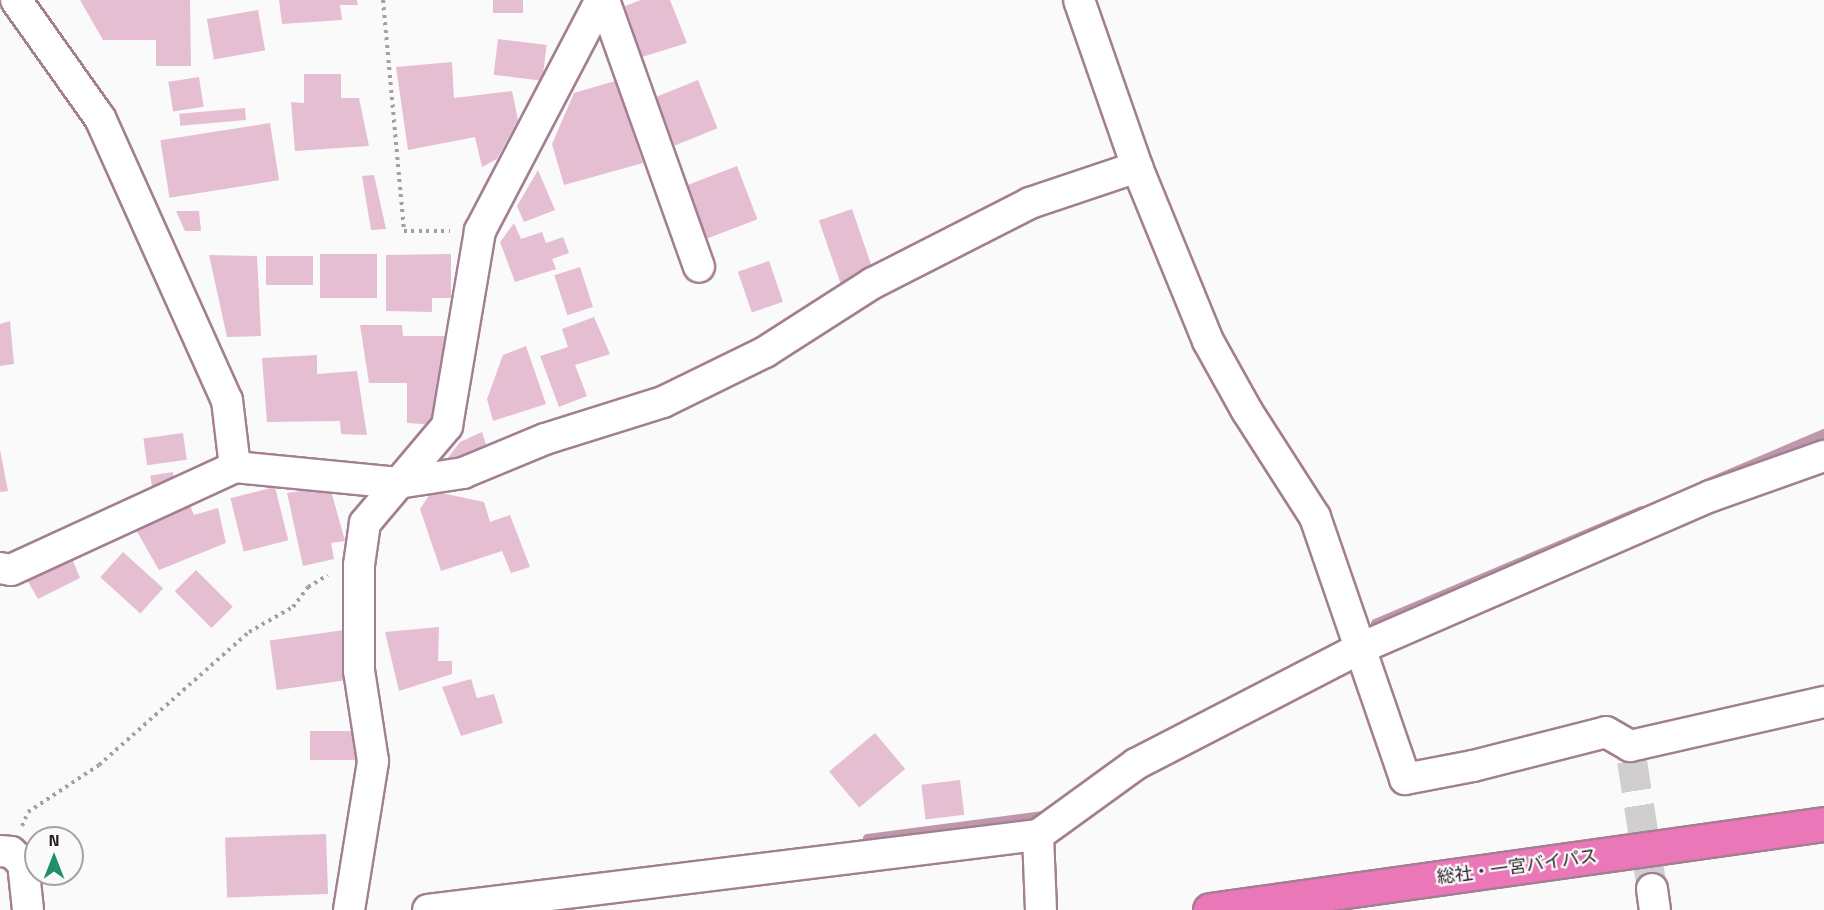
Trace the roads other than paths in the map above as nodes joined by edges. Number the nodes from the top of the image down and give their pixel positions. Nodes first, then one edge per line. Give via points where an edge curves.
1 (16, 0) edge
2 (603, 0) edge
3 (1079, 0) edge
4 (1137, 167) junction
5 (699, 267) dead end
6 (1824, 456) edge
7 (235, 467) junction
8 (398, 483) junction
9 (0, 568) edge
10 (1363, 647) junction
11 (1824, 702) edge
12 (1824, 824) edge
13 (1038, 835) junction
14 (5, 852) edge
15 (28, 910) edge
16 (349, 910) edge
17 (428, 910) edge
18 (1041, 910) edge
19 (1210, 910) edge

1 - 7 street via 100,118 227,400
2 - 5 street
2 - 8 street via 480,231 447,426
3 - 4 street
4 - 8 street via 1030,203 873,284 765,352 663,402 545,439 463,473
4 - 10 street via 1208,341 1247,411 1316,517
6 - 10 street via 1711,496
7 - 8 street
7 - 9 street via 11,570
8 - 16 street via 365,523 358,565 359,671 373,761
10 - 11 street via 1405,779 1606,732 1631,753
10 - 13 street via 1136,764
12 - 19 highway, 総社・一宮バイパス
13 - 17 street
13 - 18 street
14 - 15 street via 23,863

